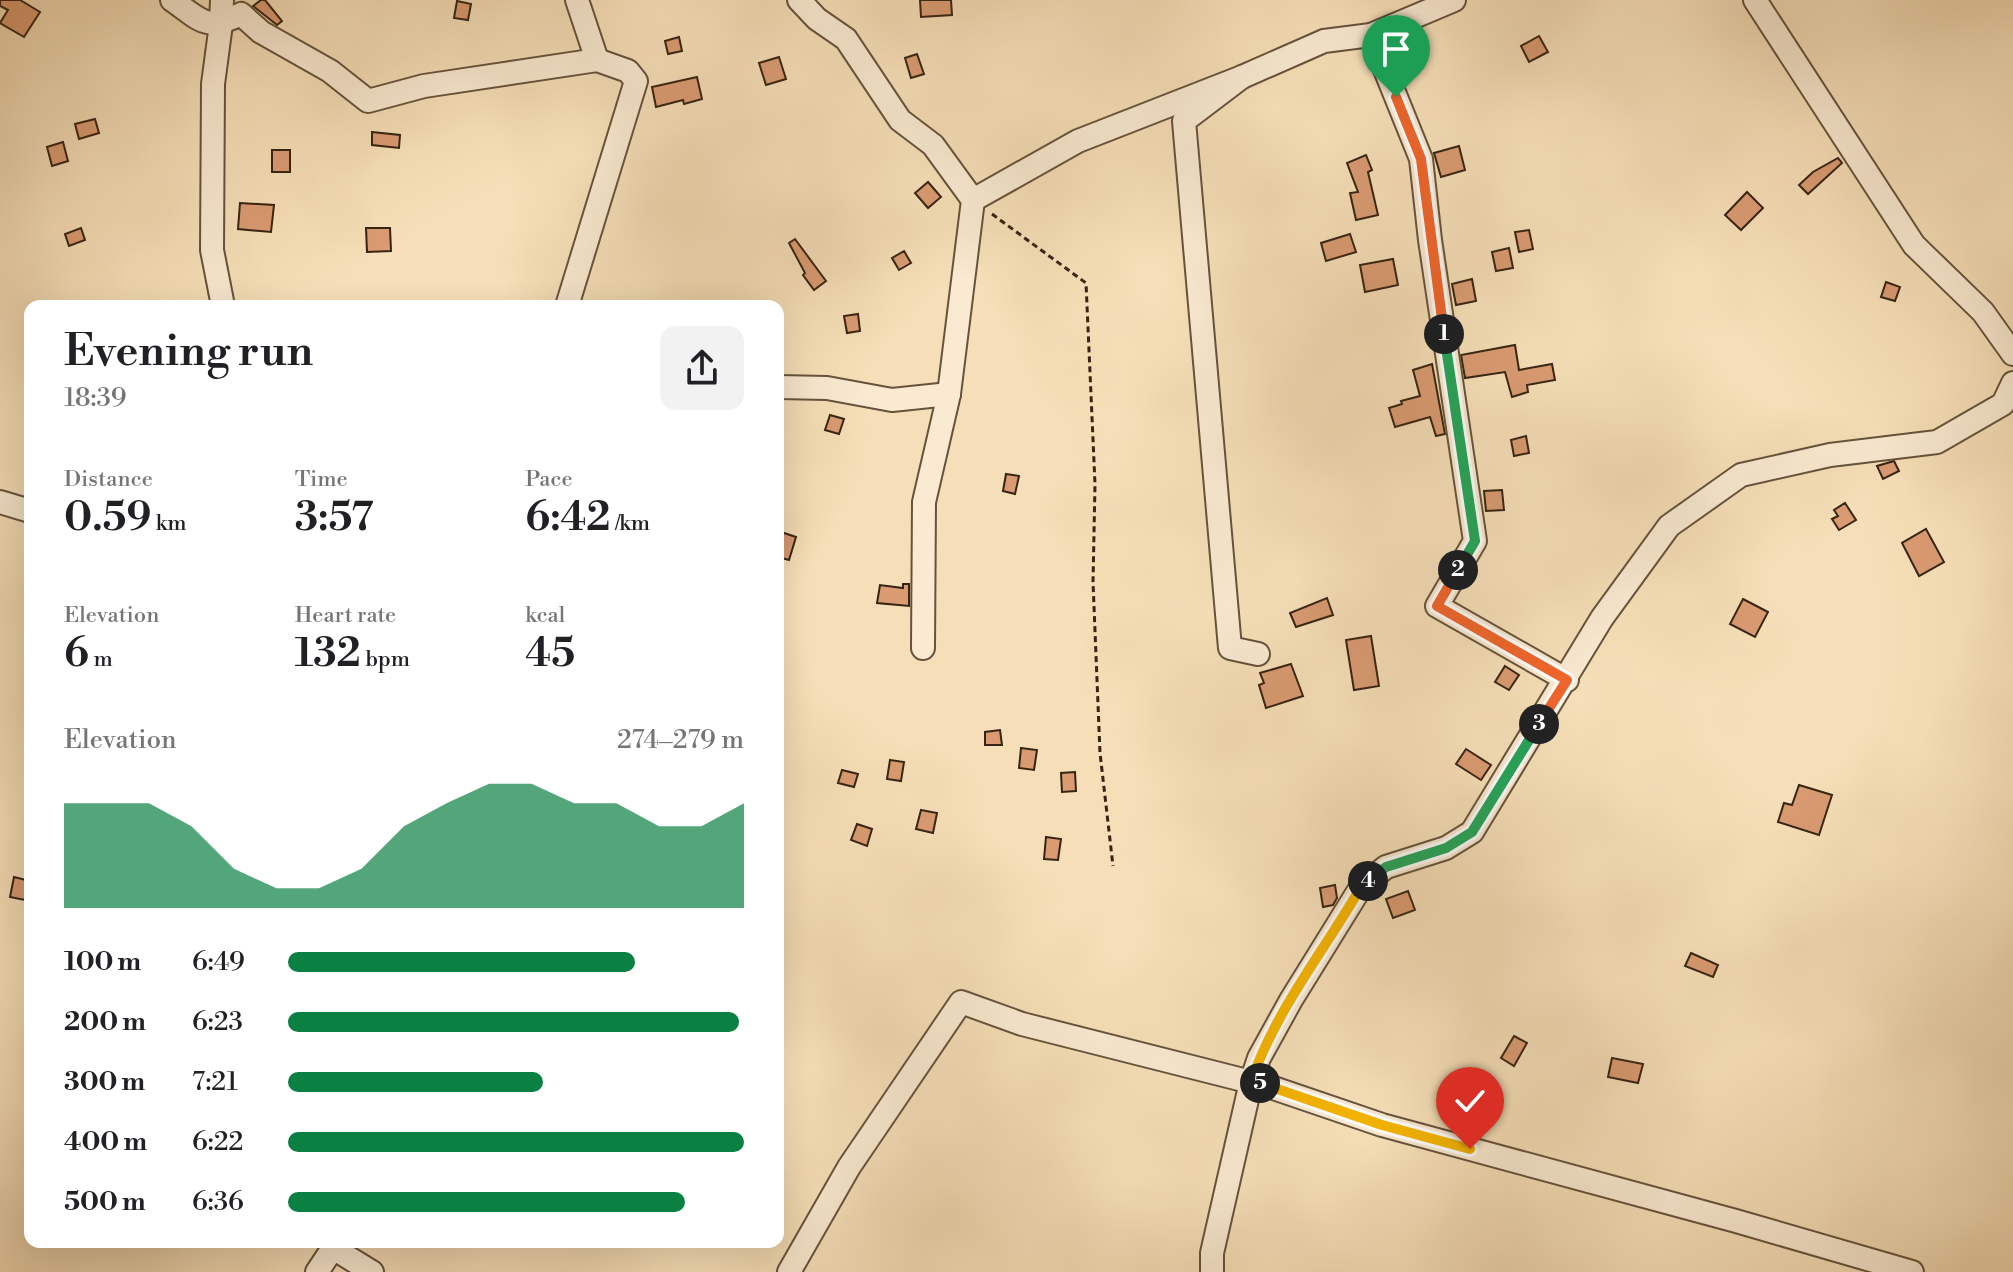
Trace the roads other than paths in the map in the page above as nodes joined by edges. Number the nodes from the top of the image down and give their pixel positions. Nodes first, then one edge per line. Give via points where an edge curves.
1 (172, 0) edge
2 (222, 0) edge
3 (577, 0) edge
4 (799, 0) edge
5 (1454, 0) edge
6 (1755, 0) edge
7 (221, 24) junction
8 (1371, 35) junction
9 (597, 60) junction
10 (1242, 77) junction
11 (973, 200) junction
12 (222, 300) edge
13 (569, 300) edge
14 (2013, 354) edge
15 (2013, 383) edge
16 (784, 387) edge
17 (949, 394) junction
18 (0, 502) edge
19 (24, 509) edge
20 (923, 648) dead end
21 (1258, 654) dead end
22 (1567, 680) junction
23 (1251, 1082) junction
24 (333, 1248) edge
25 (339, 1248) edge
26 (317, 1272) edge
27 (372, 1272) edge
28 (789, 1272) edge
29 (1212, 1272) edge
30 (1912, 1272) edge

1 - 7 street via 201,22
2 - 7 street
3 - 9 street
4 - 11 street via 846,39 900,120 933,145
5 - 8 street
6 - 14 street via 1914,245 1983,312
7 - 9 street via 241,14 368,101 424,86
7 - 12 street via 213,84 212,250
8 - 10 street via 1324,41
8 - 22 street via 1421,159 1475,541 1437,606
9 - 13 street via 628,71 636,81
10 - 11 street via 1078,141
10 - 21 street via 1184,121 1230,648
11 - 17 street
15 - 22 street via 2003,404 1937,442 1830,455 1741,475 1669,526 1602,618
16 - 17 street via 827,388 892,400
17 - 20 street via 924,502
18 - 19 street
22 - 23 street via 1472,832 1446,848 1386,867 1361,887 1291,1000
23 - 28 street via 1022,1024 961,1002 849,1167
23 - 29 street
23 - 30 street via 1382,1125
24 - 26 street
25 - 27 street

